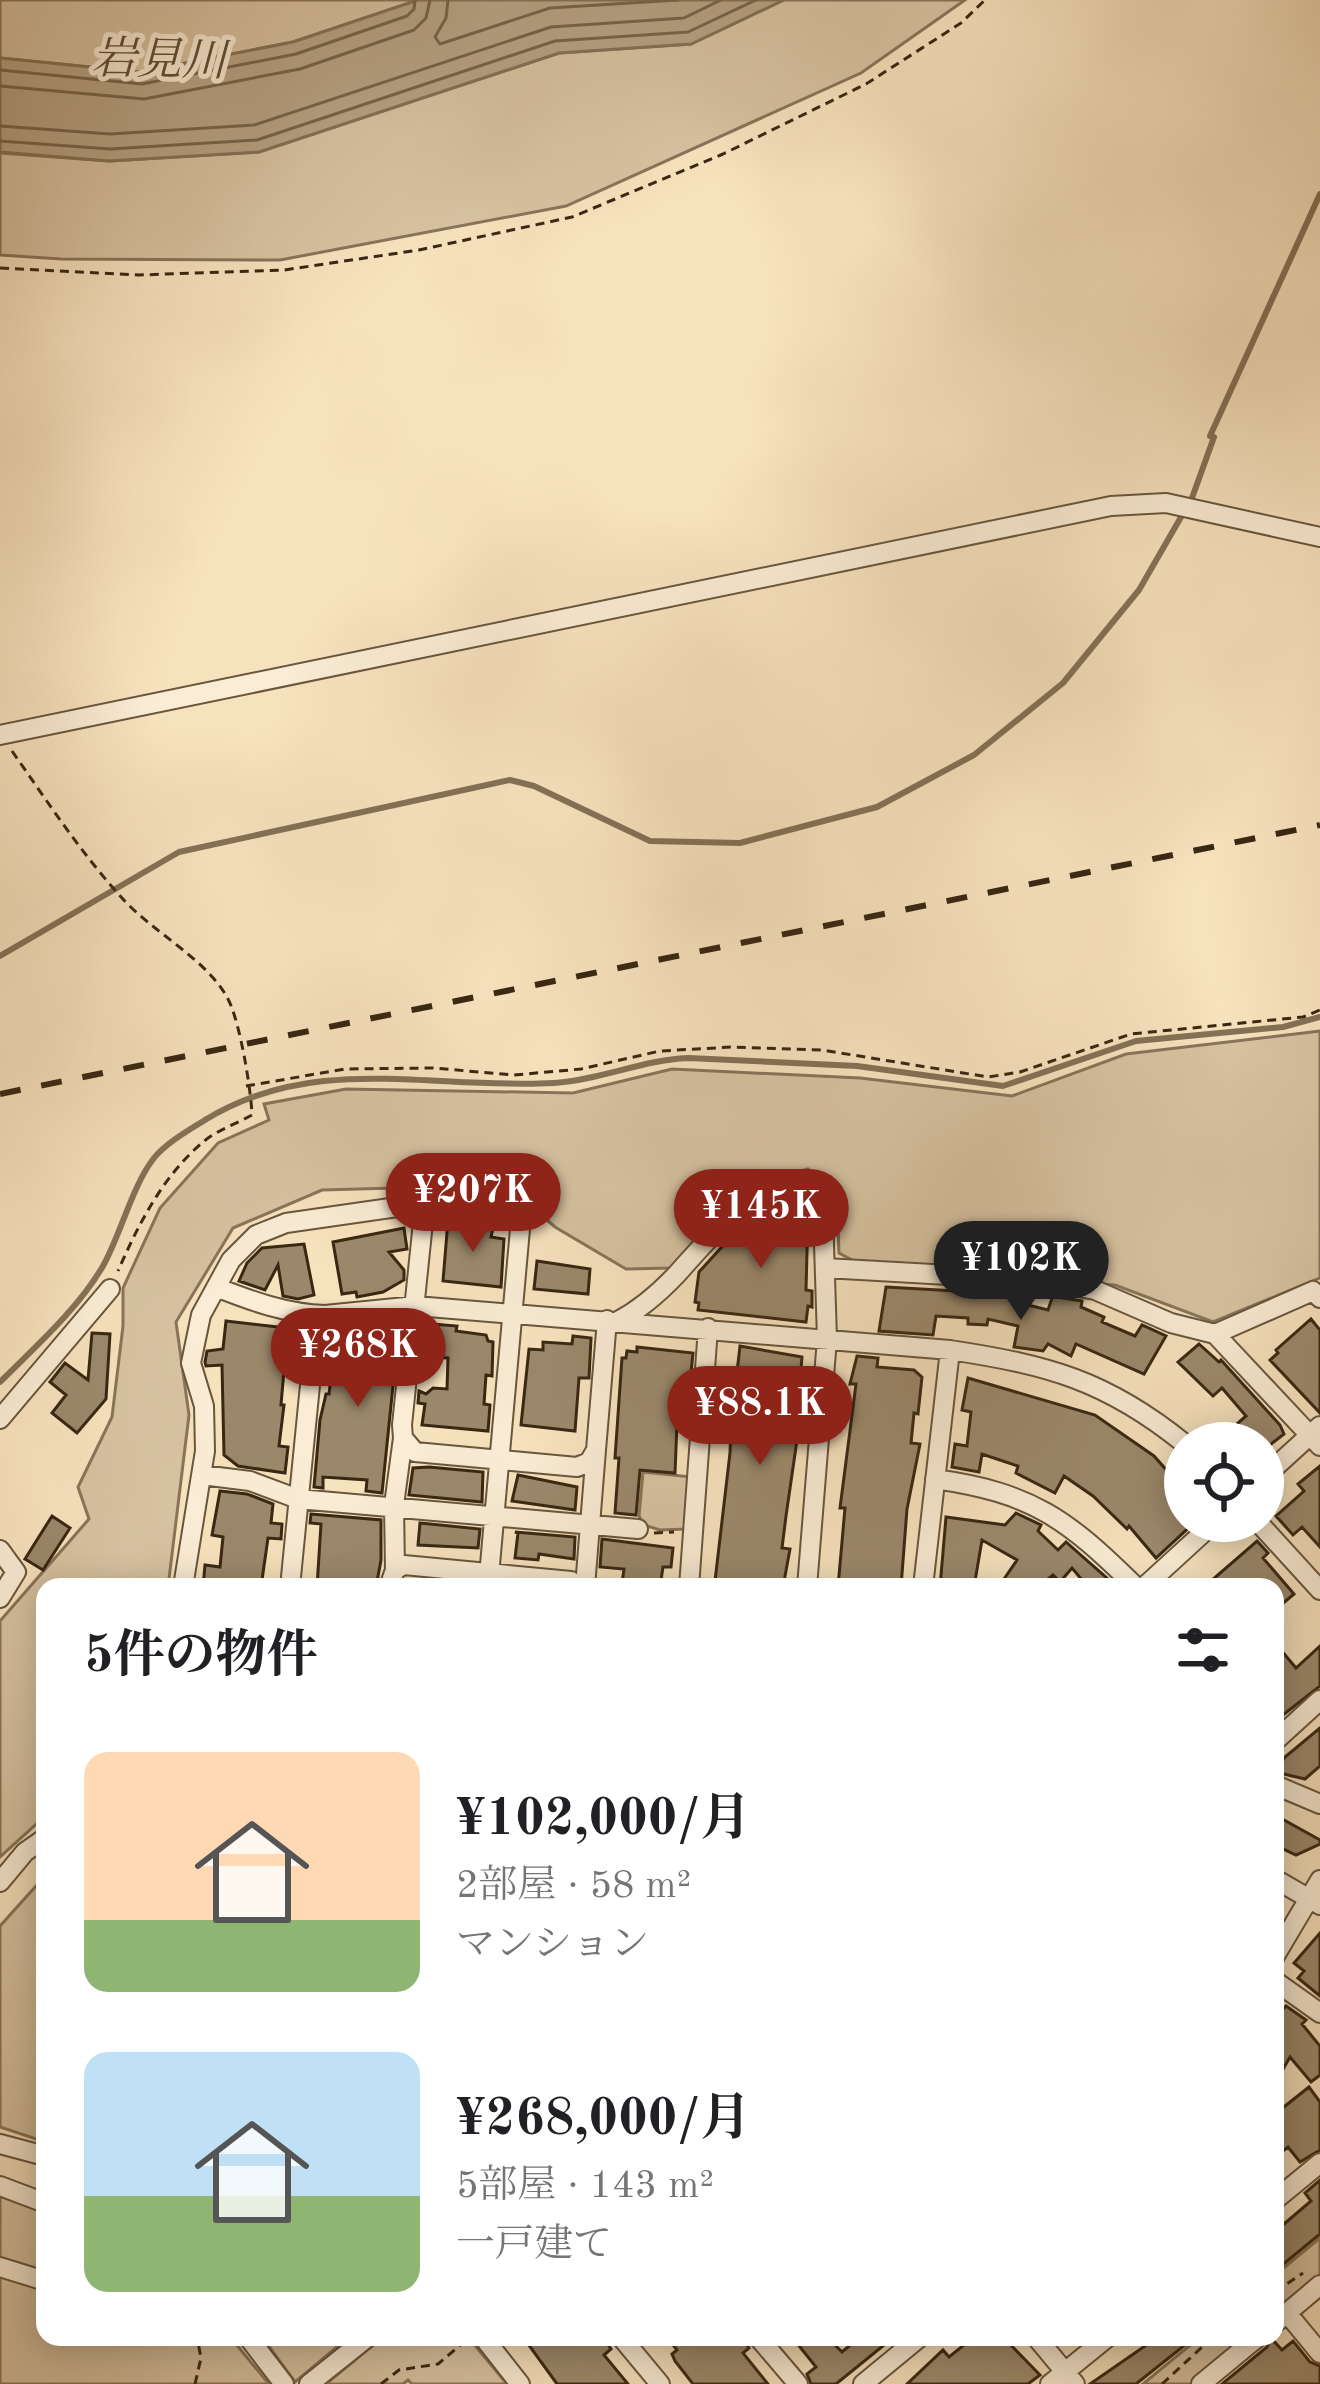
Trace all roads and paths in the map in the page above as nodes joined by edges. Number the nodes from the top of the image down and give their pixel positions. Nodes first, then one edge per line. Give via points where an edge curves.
1 (985, 0) edge
2 (0, 268) edge
3 (1320, 537) edge
4 (0, 735) edge
5 (1320, 1010) edge
6 (247, 1089) junction
7 (425, 1203) junction
8 (825, 1268) junction
9 (216, 1287) junction
10 (110, 1289) joint
11 (1318, 1292) edge
12 (416, 1306) junction
13 (511, 1312) junction
14 (326, 1315) junction
15 (613, 1321) junction
16 (708, 1328) junction
17 (1216, 1334) junction
18 (827, 1339) junction
19 (950, 1350) junction
20 (0, 1419) edge
21 (1164, 1430) edge
22 (1317, 1436) edge
23 (403, 1438) junction
24 (596, 1450) junction
25 (498, 1457) junction
26 (1284, 1462) edge
27 (202, 1475) junction
28 (935, 1479) junction
29 (298, 1499) junction
30 (394, 1505) junction
31 (494, 1514) junction
32 (592, 1524) junction
33 (638, 1528) joint
34 (694, 1529) junction
35 (1192, 1542) edge
36 (1276, 1542) edge
37 (0, 1550) edge
38 (185, 1578) edge
39 (291, 1578) edge
40 (392, 1578) edge
41 (477, 1578) edge
42 (488, 1578) edge
43 (583, 1578) edge
44 (690, 1578) edge
45 (808, 1578) edge
46 (924, 1578) edge
47 (1130, 1578) edge
48 (1150, 1578) edge
49 (1320, 1590) edge
50 (0, 1598) edge
51 (1320, 1700) edge
52 (1284, 1732) edge
53 (1284, 1789) edge
54 (1320, 1804) edge
55 (36, 1844) edge
56 (0, 1882) edge
57 (1284, 1882) edge
58 (1316, 1894) edge
59 (1284, 1942) edge
60 (1284, 1987) edge
61 (1320, 2013) edge
62 (0, 2144) edge
63 (36, 2154) edge
64 (1320, 2164) edge
65 (0, 2186) edge
66 (1284, 2193) edge
67 (36, 2200) edge
68 (0, 2267) edge
69 (36, 2278) edge
70 (1312, 2279) edge
71 (1284, 2314) edge
72 (1284, 2321) edge
73 (198, 2346) edge
74 (255, 2346) edge
75 (357, 2346) edge
76 (459, 2346) edge
77 (490, 2346) edge
78 (628, 2346) edge
79 (766, 2346) edge
80 (903, 2346) edge
81 (1042, 2346) edge
82 (1099, 2346) edge
83 (1203, 2346) edge
84 (1247, 2346) edge
85 (1320, 2353) edge
86 (1063, 2380) edge
87 (519, 2383) edge
88 (195, 2384) edge
89 (284, 2384) edge
90 (309, 2384) edge
91 (381, 2384) edge
92 (660, 2384) edge
93 (798, 2384) edge
94 (862, 2384) edge
95 (1162, 2384) edge
96 (1201, 2384) edge

1 - 2 path via 866,84 572,217 284,270 139,275
3 - 4 street via 1166,503 1111,506
4 - 6 path via 90,862 222,990
5 - 6 path via 1132,1034 988,1077 822,1050 733,1047 514,1075 345,1069
6 - 10 path via 252,1115 204,1140 174,1174
7 - 9 street via 286,1223 256,1235
7 - 12 street
7 - 13 street via 507,1210 516,1219
8 - 15 street via 818,1195 784,1182 715,1230 642,1308
8 - 17 street via 1038,1280 1095,1290
8 - 18 street
9 - 14 street
9 - 27 street via 191,1363 204,1406
10 - 20 street
11 - 17 street
12 - 13 street
12 - 14 street
12 - 23 street
13 - 15 street
13 - 25 street
14 - 29 street via 313,1355
15 - 16 street
15 - 24 street
16 - 18 street
16 - 34 street
17 - 22 street
18 - 19 street
18 - 45 street
19 - 21 street via 1033,1363 1100,1387
19 - 28 street
22 - 26 street
23 - 25 street via 416,1452
23 - 30 street
24 - 25 street via 577,1467
24 - 32 street
25 - 31 street
27 - 29 street
27 - 38 street
28 - 46 street
28 - 47 street via 1020,1497 1056,1515
29 - 30 street
29 - 39 street
30 - 31 street
30 - 40 street
31 - 32 street
31 - 42 street
32 - 33 street
32 - 43 street
33 - 34 path
34 - 44 street
35 - 48 street
36 - 49 street
37 - 50 street via 16,1572
40 - 41 street via 404,1565
51 - 52 street
53 - 54 street
55 - 56 street
57 - 58 street
58 - 59 street
60 - 61 street
62 - 63 street
64 - 66 street
65 - 67 street
68 - 69 street
70 - 71 street
72 - 85 street
73 - 88 path
74 - 89 street
75 - 90 street
76 - 91 path via 438,2364 399,2370
77 - 87 street
78 - 92 street
79 - 93 street
80 - 94 street
81 - 86 street
82 - 86 street
83 - 95 path
84 - 96 street

